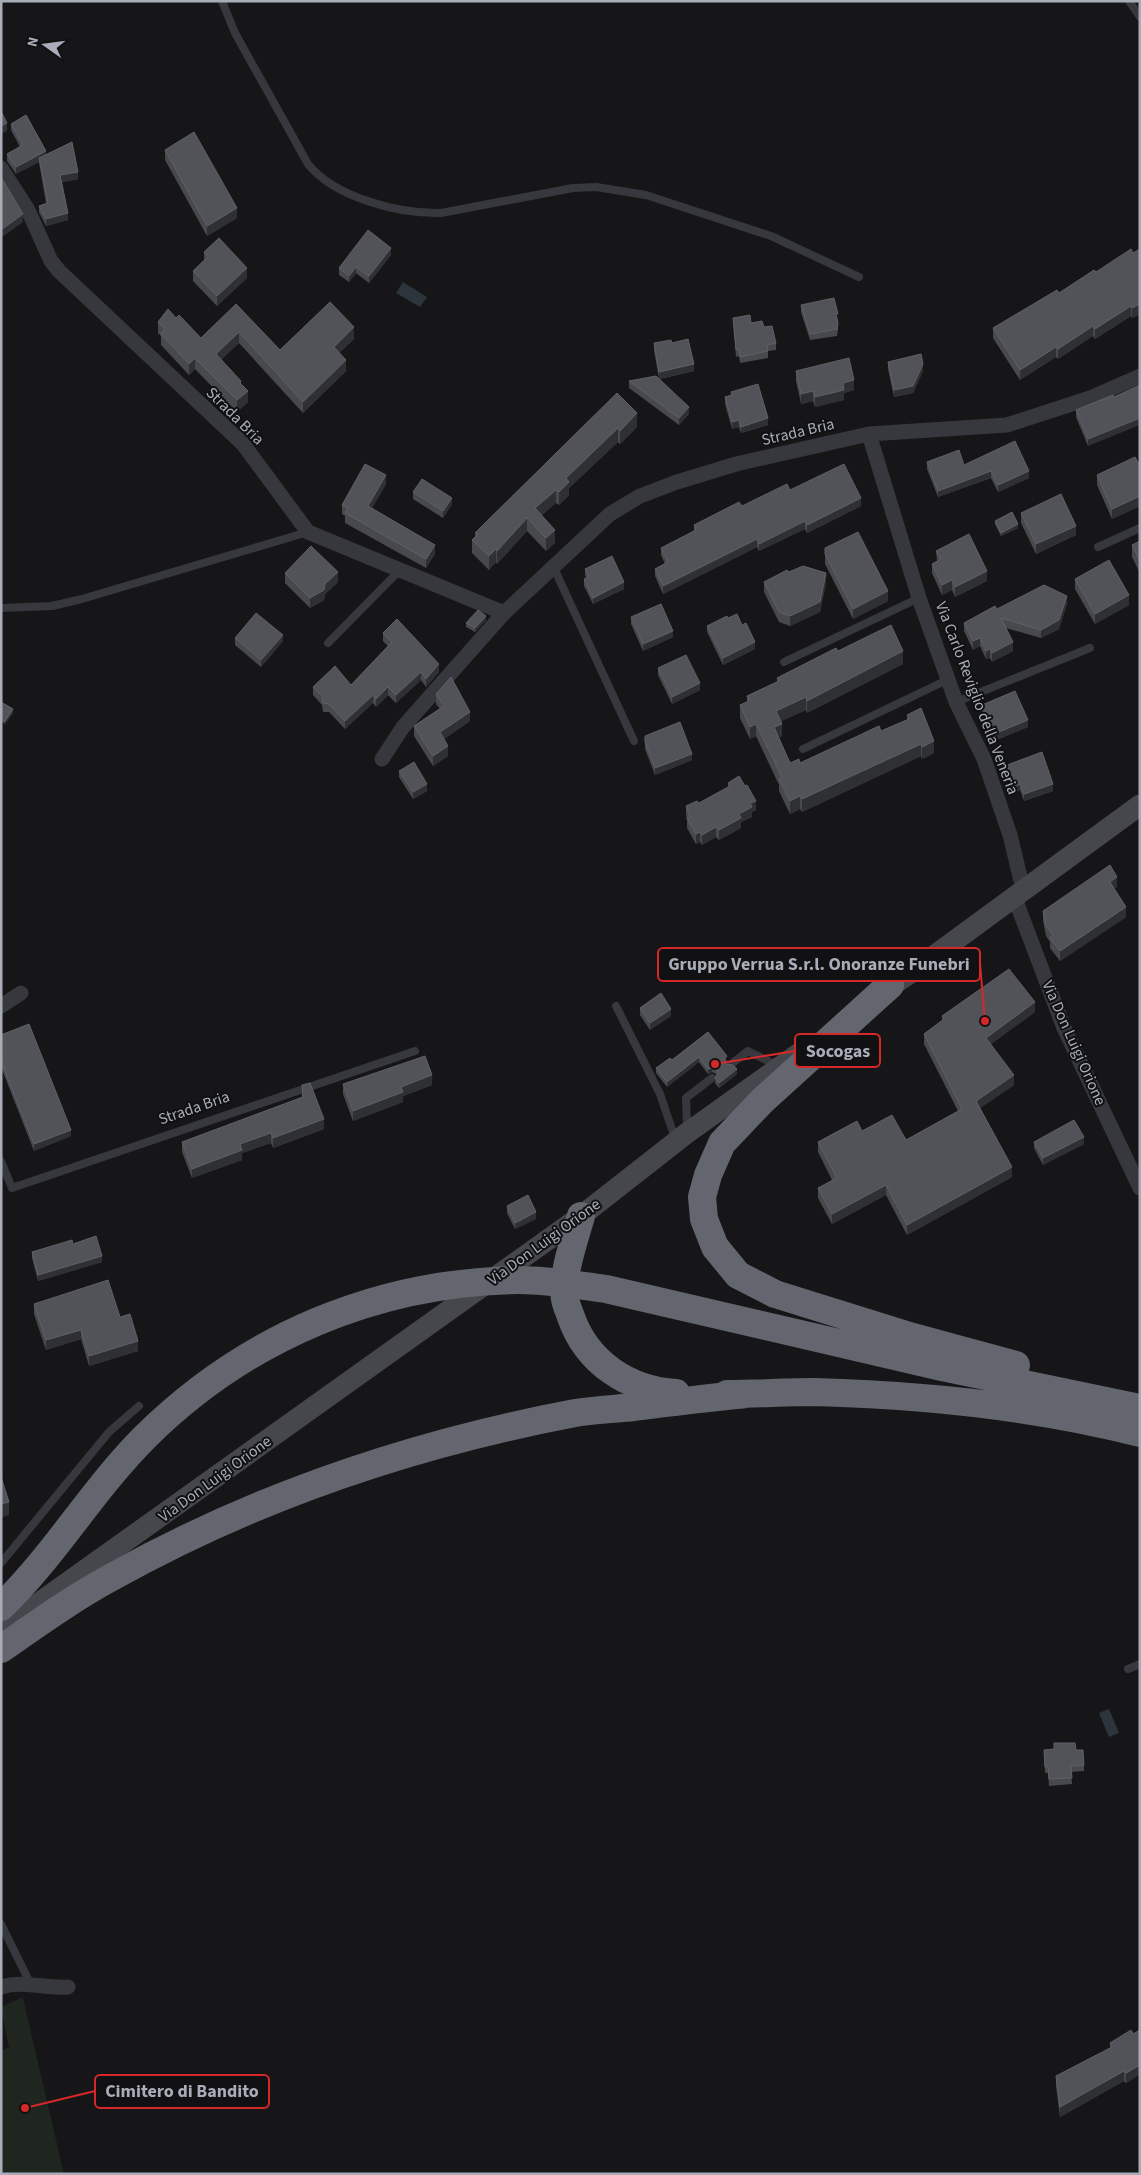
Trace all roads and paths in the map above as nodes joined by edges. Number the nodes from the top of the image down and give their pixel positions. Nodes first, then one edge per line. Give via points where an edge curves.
1 (222, 1) edge
2 (1129, 1) edge
3 (1140, 17) edge
4 (1, 168) edge
5 (859, 277) dead end
6 (1140, 376) edge
7 (869, 434) junction
8 (1140, 528) edge
9 (308, 532) junction
10 (1098, 547) dead end
11 (552, 565) junction
12 (400, 570) junction
13 (919, 598) junction
14 (1, 608) edge
15 (504, 613) junction
16 (328, 643) dead end
17 (1090, 648) dead end
18 (784, 662) dead end
19 (948, 680) junction
20 (956, 702) junction
21 (634, 741) dead end
22 (803, 749) dead end
23 (382, 759) dead end
24 (1140, 805) edge
25 (1019, 893) junction
26 (890, 985) junction
27 (21, 993) dead end
28 (1, 1006) edge
29 (616, 1006) dead end
30 (415, 1051) dead end
31 (730, 1065) edge
32 (779, 1067) junction
33 (712, 1078) dead end
34 (682, 1138) junction
35 (1, 1161) edge
36 (1140, 1188) edge
37 (582, 1216) junction
38 (746, 1394) junction
39 (1108, 1396) junction
40 (1140, 1402) edge
41 (139, 1406) dead end
42 (1140, 1408) edge
43 (1140, 1433) edge
44 (1, 1563) edge
45 (69, 1583) junction
46 (1, 1607) edge
47 (1, 1630) edge
48 (1, 1645) edge
49 (1, 1649) edge
50 (1140, 1664) edge
51 (1128, 1669) dead end
52 (1, 1924) edge
53 (32, 1986) junction
54 (1, 1987) edge
55 (68, 1987) dead end

1 - 5 lane via 235,34 308,164 316,174 335,186 368,200 421,213 441,213 573,188 620,190 646,195 771,236
2 - 3 lane
4 - 9 street, Strada Bria via 28,210 51,261 59,271 243,444
6 - 7 street, Strada Bria via 1090,398 1007,425
7 - 11 street, Strada Bria via 736,464 640,496 610,514
7 - 13 street, Via Carlo Reviglio della Veneria
8 - 10 lane
9 - 12 street
9 - 14 lane via 82,599 52,606
11 - 15 street, Strada Bria
11 - 21 lane
12 - 15 street
12 - 16 lane
13 - 18 lane
13 - 19 street, Via Carlo Reviglio della Veneria
15 - 23 street, Strada Bria via 403,727
17 - 20 lane
19 - 20 street, Via Carlo Reviglio della Veneria
19 - 22 lane
20 - 25 street, Via Carlo Reviglio della Veneria via 984,758 1010,835
24 - 25 main road, Via Don Luigi Orione
25 - 26 main road, Via Don Luigi Orione
25 - 36 street, Via Don Luigi Orione via 1064,1028
26 - 32 main road, Via Don Luigi Orione
26 - 39 highway via 763,1100 722,1143 702,1197 704,1219 715,1247 738,1275 775,1294
27 - 28 street
29 - 34 lane
30 - 35 lane, Strada Bria via 12,1188
31 - 32 lane via 748,1051
32 - 34 main road, Via Don Luigi Orione
33 - 34 lane via 686,1098
34 - 37 main road, Via Don Luigi Orione
37 - 38 highway via 569,1256 565,1298 576,1332 592,1356 615,1374 641,1387 695,1394
37 - 45 main road, Via Don Luigi Orione
38 - 43 highway via 812,1392 918,1397 1014,1409
38 - 49 highway via 577,1413 435,1446 341,1474 263,1503 110,1577
39 - 40 highway
39 - 42 highway
39 - 46 highway via 942,1367 606,1289 520,1280 428,1288 331,1315 215,1378 145,1437 112,1473 36,1572
41 - 44 lane via 109,1432
45 - 47 main road, Via Don Luigi Orione
45 - 48 main road, Via Don Luigi Orione
50 - 51 lane
52 - 53 lane
53 - 54 street via 16,1984
53 - 55 street

